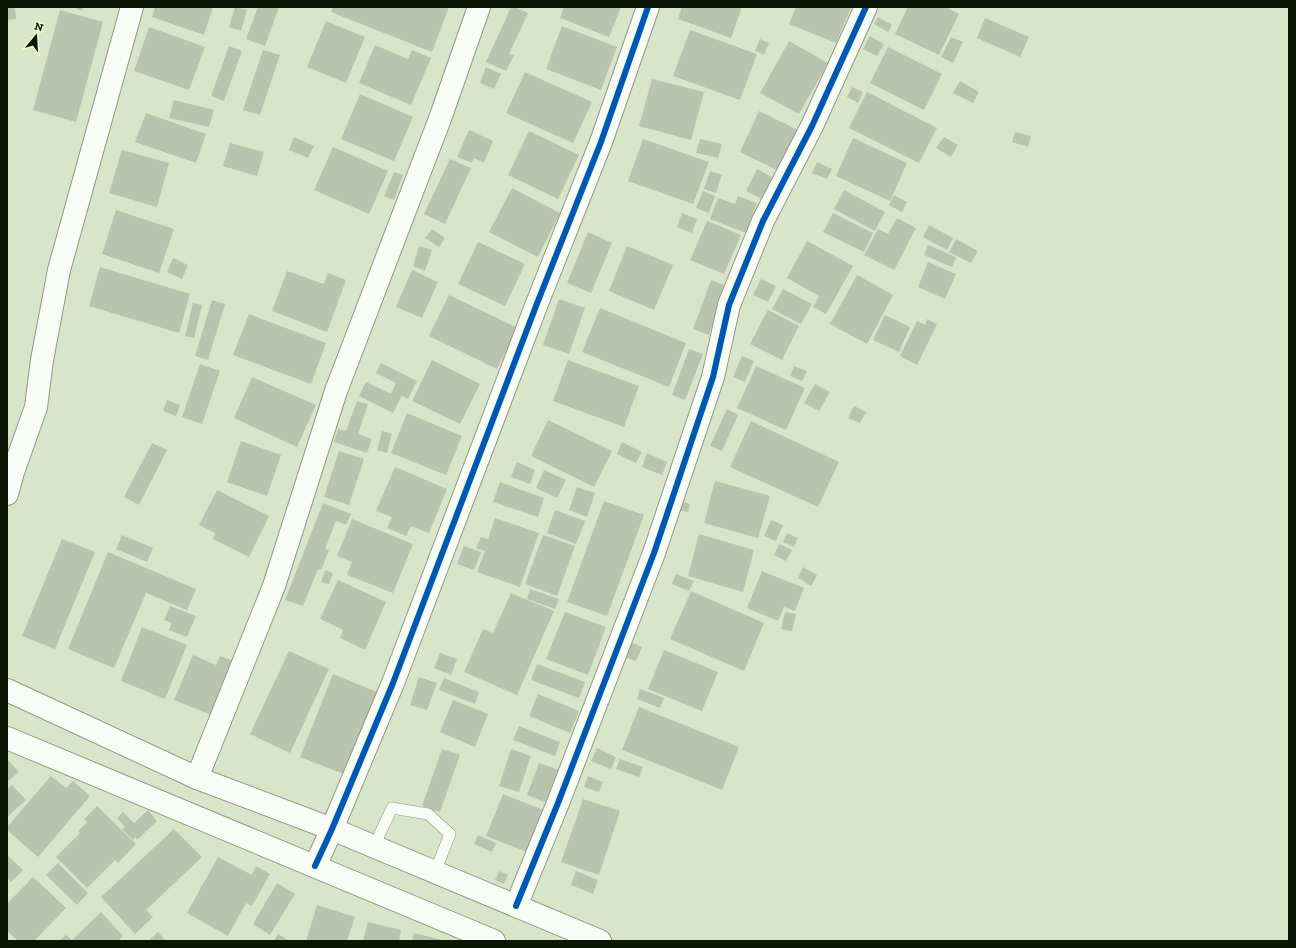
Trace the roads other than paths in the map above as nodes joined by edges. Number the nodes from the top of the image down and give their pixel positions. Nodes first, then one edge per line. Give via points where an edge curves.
1 (132, 7) edge
2 (479, 7) edge
3 (648, 7) edge
4 (866, 7) edge
5 (7, 494) edge
6 (7, 690) edge
7 (7, 738) edge
8 (197, 778) junction
9 (332, 829) junction
10 (374, 846) junction
11 (315, 866) junction
12 (435, 872) junction
13 (516, 906) junction
14 (494, 941) edge
15 (600, 941) edge

1 - 5 street via 59,270 36,407
2 - 8 street via 441,116 336,391 274,586
3 - 9 street via 600,142 393,684
4 - 13 street via 812,126 763,222 729,305 713,377 654,553
6 - 8 street
7 - 11 street
8 - 9 street
9 - 10 street
9 - 11 street
10 - 12 street
10 - 12 lane via 392,808 428,814 450,834
11 - 14 street
12 - 13 street
13 - 15 street

